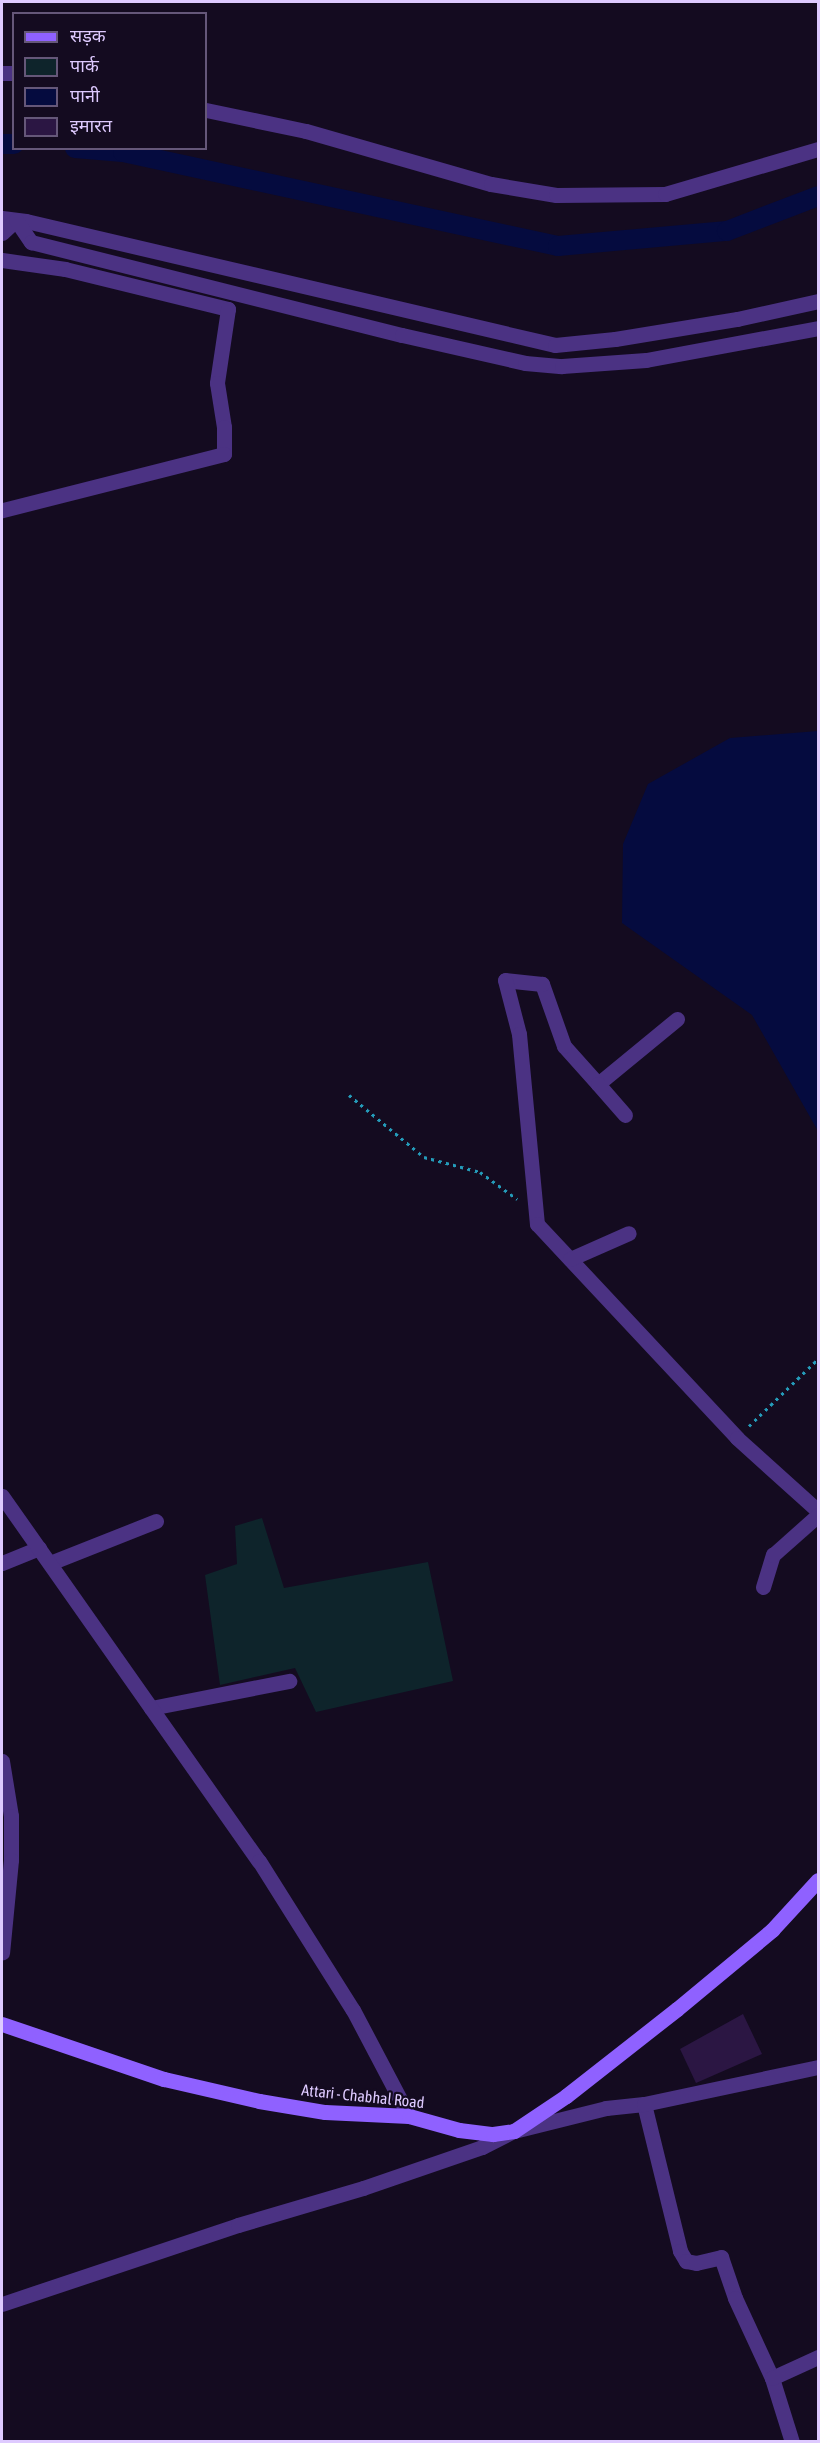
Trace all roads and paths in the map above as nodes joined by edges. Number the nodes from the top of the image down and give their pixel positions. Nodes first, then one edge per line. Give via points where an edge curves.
1 (207, 110) edge
2 (819, 149) edge
3 (9, 219) edge
4 (2, 233) edge
5 (2, 260) edge
6 (819, 301) edge
7 (819, 327) edge
8 (2, 510) edge
9 (676, 1019) dead end
10 (598, 1084) junction
11 (350, 1095) dead end
12 (625, 1115) dead end
13 (520, 1203) dead end
14 (629, 1233) dead end
15 (570, 1259) junction
16 (819, 1359) edge
17 (737, 1438) junction
18 (2, 1496) edge
19 (819, 1513) edge
20 (156, 1521) dead end
21 (39, 1548) junction
22 (2, 1563) edge
23 (50, 1563) junction
24 (763, 1587) dead end
25 (289, 1682) dead end
26 (152, 1708) junction
27 (2, 1761) edge
28 (819, 1880) edge
29 (2, 1953) edge
30 (2, 2024) edge
31 (819, 2067) edge
32 (644, 2104) junction
33 (409, 2116) junction
34 (514, 2131) junction
35 (2, 2304) edge
36 (819, 2356) edge
37 (772, 2378) junction
38 (792, 2442) edge

1 - 2 street via 306,131 491,183 556,195 665,194
3 - 4 street
3 - 6 street via 555,345 737,319
3 - 7 street via 31,242 525,363 562,366 646,360
5 - 8 street via 65,269 228,309 217,383 224,454
9 - 10 street
10 - 12 street
10 - 15 street via 564,1046 542,984 505,980 519,1034 537,1224
11 - 13 path via 424,1157 480,1172
14 - 15 street
15 - 17 street
16 - 17 path
17 - 19 street
18 - 21 street
19 - 24 street via 773,1555
20 - 23 street
21 - 22 street
21 - 23 street
23 - 26 street
25 - 26 street
26 - 33 street via 259,1861 353,2010
27 - 29 street via 11,1816 12,1860
28 - 34 main road via 772,1930 677,2009 566,2096
30 - 33 main road, Attari - Chabhal Road via 164,2079 259,2101 325,2112
31 - 32 street
32 - 34 street via 606,2108
32 - 37 street via 680,2252 686,2261 696,2263 721,2257 735,2298
33 - 34 main road, Attari - Chabhal Road via 459,2130 493,2134
34 - 35 street via 482,2147 363,2188 238,2225
36 - 37 street
37 - 38 street

